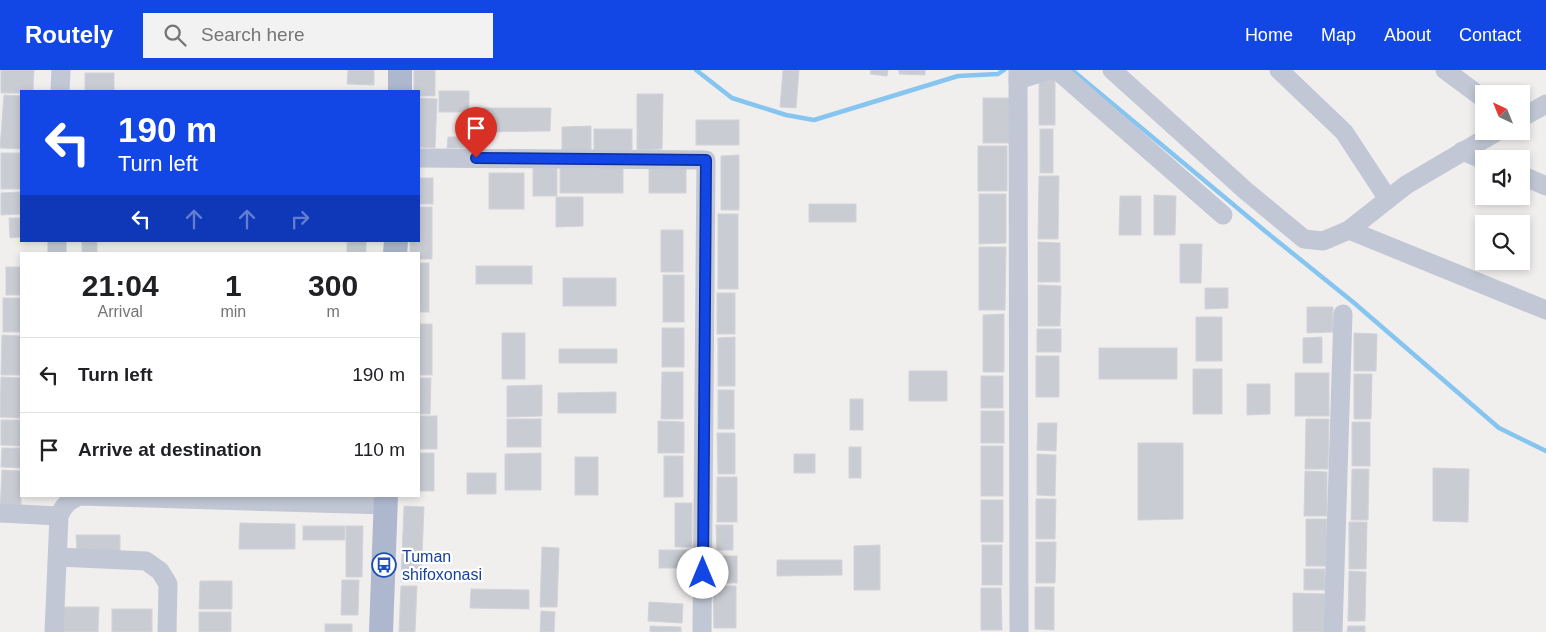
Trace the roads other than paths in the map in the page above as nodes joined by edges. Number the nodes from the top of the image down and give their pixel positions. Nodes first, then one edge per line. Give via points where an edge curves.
1 (61, 70) edge
2 (400, 70) edge
3 (1050, 70) edge
4 (1057, 70) edge
5 (1112, 70) edge
6 (1279, 70) edge
7 (1445, 70) edge
8 (1017, 75) edge
9 (60, 90) edge
10 (400, 90) edge
11 (1475, 92) edge
12 (1546, 104) edge
13 (1530, 113) edge
14 (1482, 140) edge
15 (1462, 151) junction
16 (1475, 156) edge
17 (420, 158) edge
18 (1530, 179) edge
19 (1546, 186) edge
20 (1388, 199) junction
21 (1223, 215) dead end
22 (1349, 230) junction
23 (1546, 310) edge
24 (1343, 314) dead end
25 (77, 497) edge
26 (140, 497) edge
27 (386, 501) edge
28 (64, 504) edge
29 (0, 513) edge
30 (58, 557) junction
31 (54, 632) edge
32 (167, 632) edge
33 (381, 632) edge
34 (702, 632) edge
35 (1019, 632) edge
36 (1333, 632) edge

1 - 9 street
2 - 10 main road
3 - 8 street
4 - 21 street
5 - 22 street via 1304,239 1323,241
6 - 20 street via 1344,132
7 - 11 street
8 - 35 street
12 - 13 street
14 - 15 street
15 - 16 street
15 - 20 street
17 - 34 street via 706,160
18 - 19 street
20 - 22 street
22 - 23 street
24 - 36 street
25 - 28 street
26 - 27 street
27 - 33 main road
28 - 29 street
28 - 30 street
30 - 31 street
30 - 32 street via 146,561 160,571 168,584

